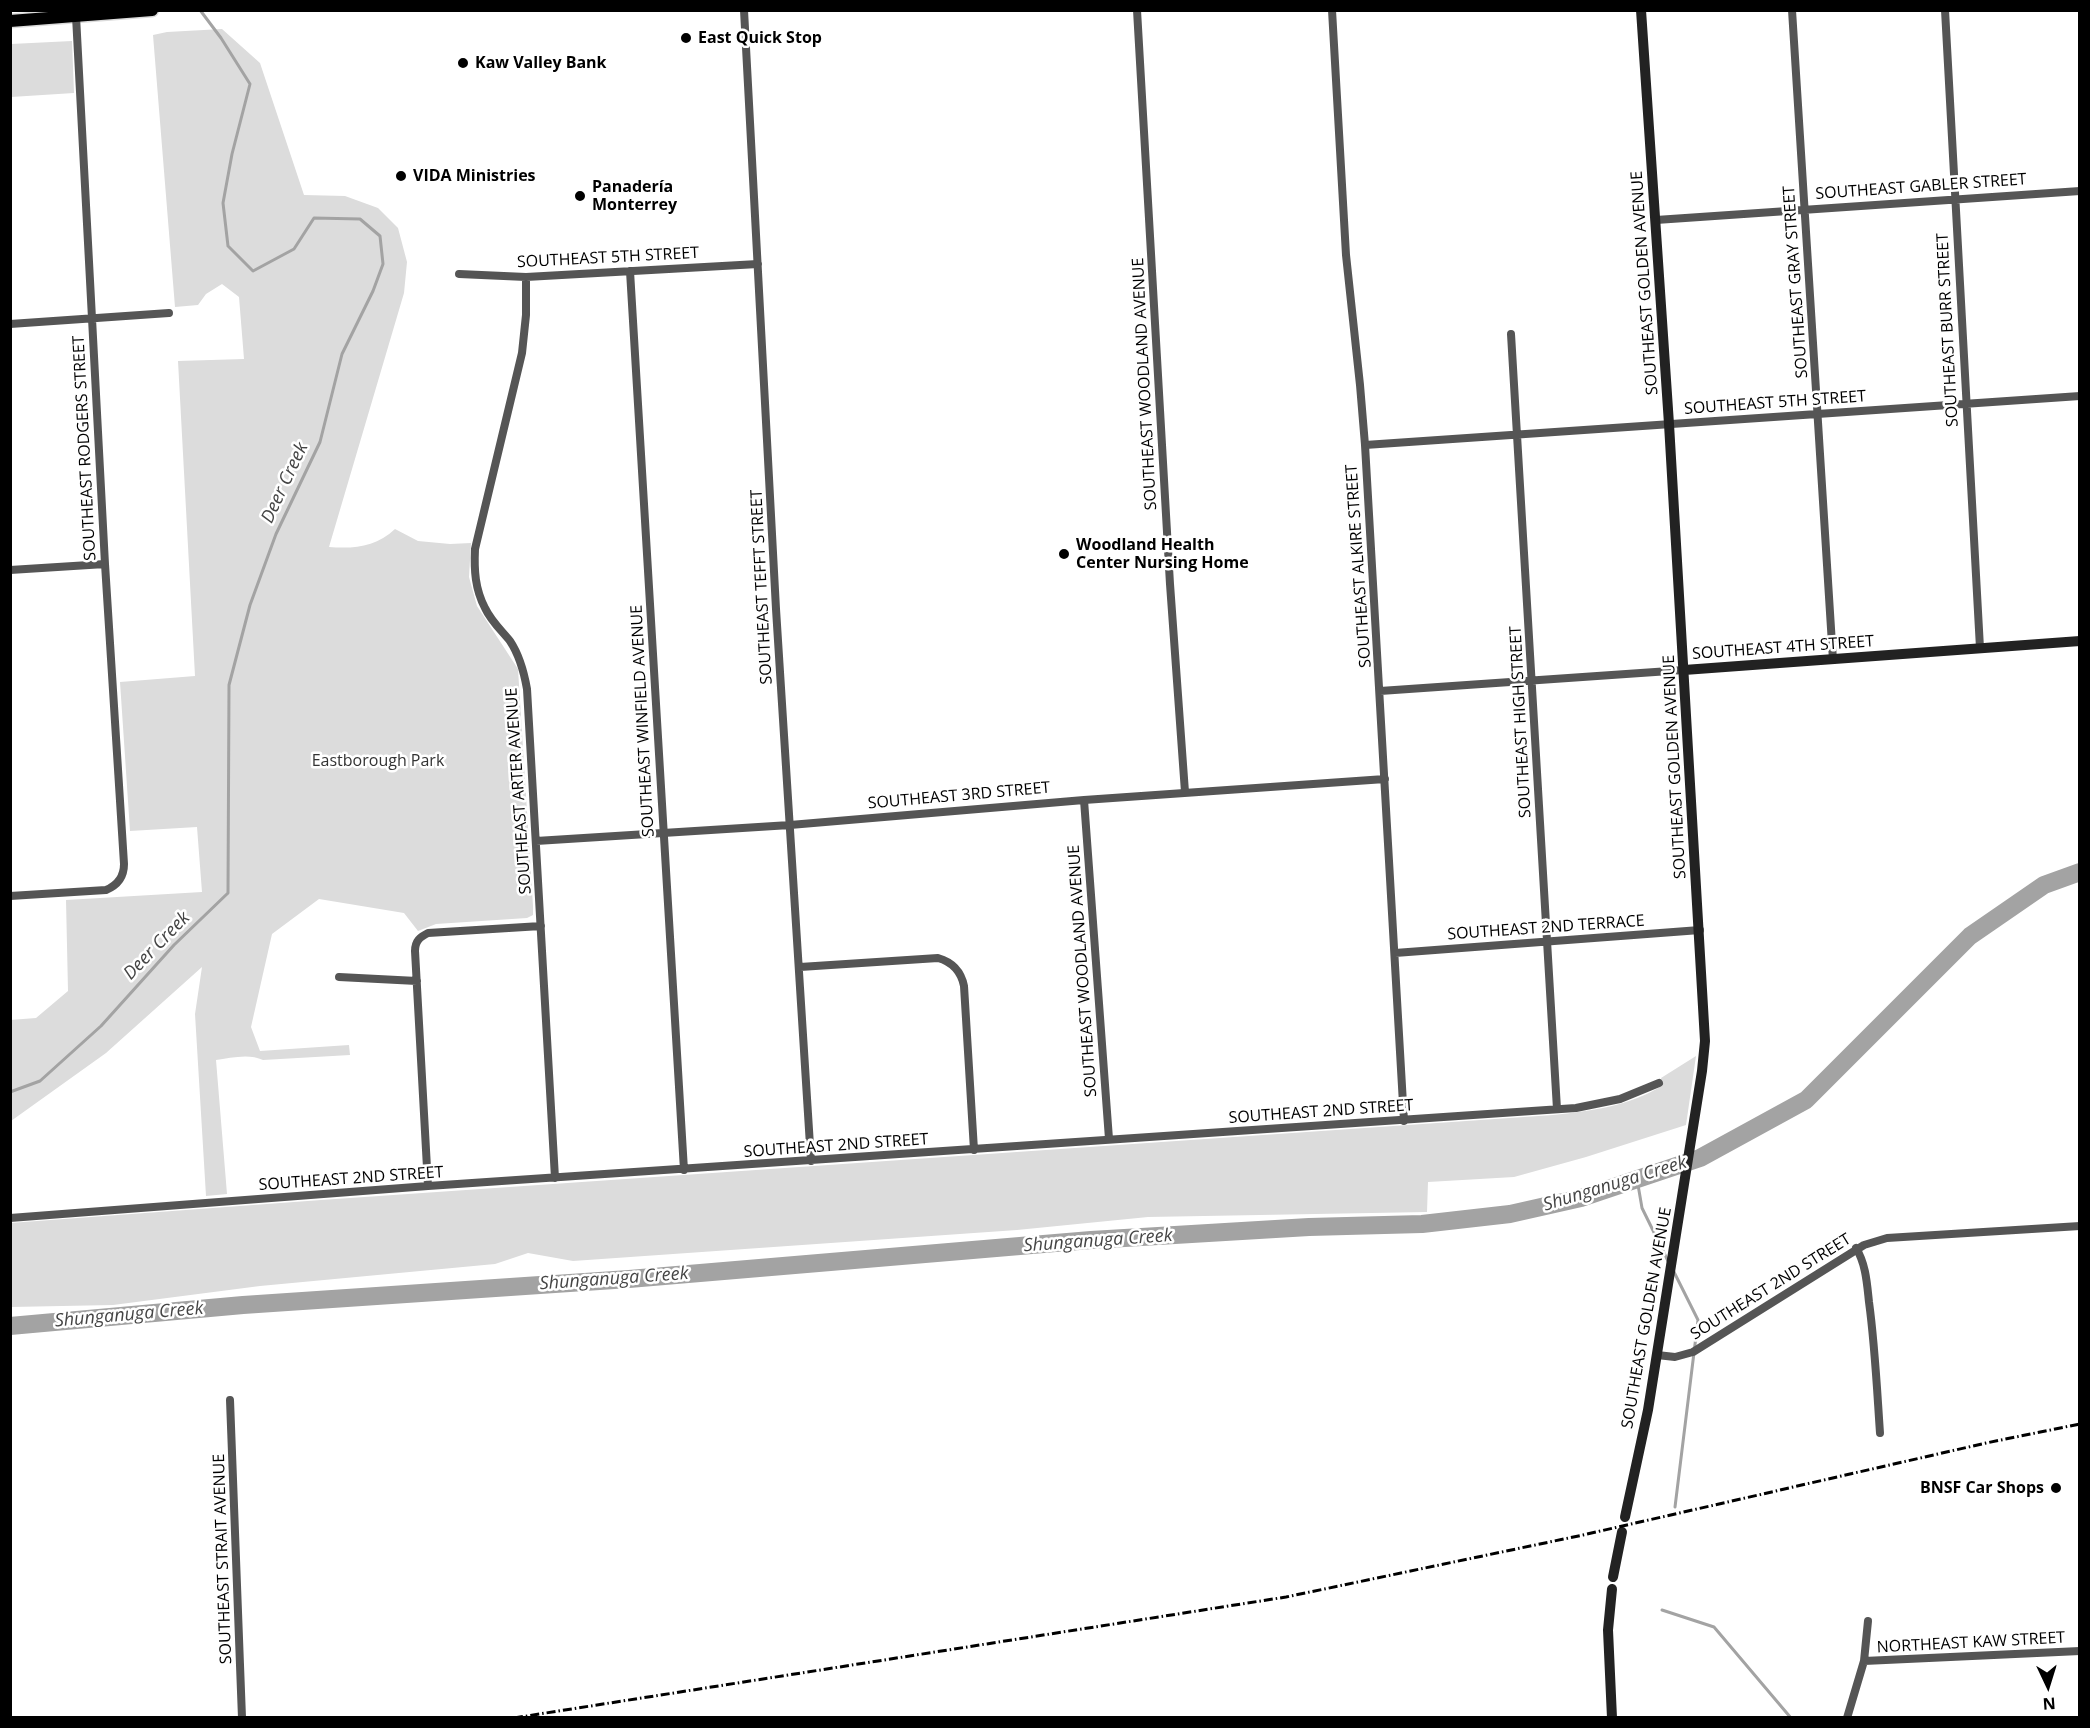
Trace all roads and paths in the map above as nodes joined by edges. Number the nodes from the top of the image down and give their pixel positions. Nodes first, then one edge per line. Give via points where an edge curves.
1 (152, 10) edge
2 (744, 10) edge
3 (1137, 10) edge
4 (1332, 10) edge
5 (1641, 10) edge
6 (1792, 10) edge
7 (1945, 10) edge
8 (76, 16) junction
9 (10, 21) edge
10 (2079, 190) edge
11 (1954, 200) junction
12 (1804, 208) junction
13 (1656, 220) junction
14 (758, 264) junction
15 (630, 271) junction
16 (459, 274) dead end
17 (526, 278) junction
18 (169, 313) dead end
19 (92, 318) junction
20 (10, 324) edge
21 (1511, 334) dead end
22 (2079, 396) edge
23 (1966, 404) junction
24 (1817, 414) junction
25 (1669, 424) junction
26 (1518, 435) junction
27 (1365, 445) junction
28 (105, 564) junction
29 (10, 570) edge
30 (2079, 641) edge
31 (1980, 648) junction
32 (1833, 660) junction
33 (1684, 670) junction
34 (1532, 681) junction
35 (1380, 691) junction
36 (1385, 779) junction
37 (1185, 792) junction
38 (1084, 800) junction
39 (790, 825) junction
40 (663, 833) junction
41 (536, 841) junction
42 (10, 896) edge
43 (541, 926) junction
44 (1700, 930) junction
45 (1548, 940) junction
46 (1395, 953) junction
47 (800, 967) junction
48 (339, 977) dead end
49 (417, 981) junction
50 (1659, 1083) dead end
51 (1557, 1109) junction
52 (1404, 1120) junction
53 (1109, 1140) junction
54 (974, 1150) junction
55 (811, 1161) junction
56 (684, 1170) junction
57 (555, 1178) junction
58 (428, 1186) junction
59 (10, 1218) edge
60 (2079, 1226) edge
61 (1856, 1248) junction
62 (1657, 1355) junction
63 (230, 1400) dead end
64 (1880, 1433) dead end
65 (1625, 1517) dead end
66 (1622, 1532) dead end
67 (1613, 1578) dead end
68 (1612, 1589) dead end
69 (1868, 1621) dead end
70 (2079, 1651) edge
71 (1864, 1662) junction
72 (242, 1718) edge
73 (1612, 1718) edge
74 (1847, 1718) edge

1 - 8 main road
2 - 14 street, SOUTHEAST TEFFT STREET
3 - 37 street, SOUTHEAST WOODLAND AVENUE
4 - 27 street, SOUTHEAST ALKIRE STREET via 1346,255
5 - 13 street, SOUTHEAST GOLDEN AVENUE
6 - 12 street, SOUTHEAST GRAY STREET
7 - 11 street, SOUTHEAST BURR STREET
8 - 9 main road
8 - 19 street, SOUTHEAST RODGERS STREET
10 - 11 street, SOUTHEAST GABLER STREET
11 - 12 street, SOUTHEAST GABLER STREET
11 - 23 street, SOUTHEAST BURR STREET
12 - 13 street, SOUTHEAST GABLER STREET
12 - 24 street, SOUTHEAST GRAY STREET
13 - 25 street, SOUTHEAST GOLDEN AVENUE
14 - 15 street, SOUTHEAST 5TH STREET
14 - 39 street, SOUTHEAST TEFFT STREET
15 - 17 street, SOUTHEAST 5TH STREET
15 - 40 street, SOUTHEAST WINFIELD AVENUE
16 - 17 street, SOUTHEAST 5TH STREET
17 - 41 street, SOUTHEAST ARTER AVENUE via 522,353 474,565 485,609 511,643 524,673
18 - 19 street
19 - 20 street
19 - 28 street, SOUTHEAST RODGERS STREET
21 - 26 street, SOUTHEAST HIGH STREET
22 - 23 street, SOUTHEAST 5TH STREET
23 - 24 street, SOUTHEAST 5TH STREET
23 - 31 street, SOUTHEAST BURR STREET
24 - 25 street, SOUTHEAST 5TH STREET
24 - 32 street, SOUTHEAST GRAY STREET
25 - 26 street, SOUTHEAST 5TH STREET
25 - 33 street, SOUTHEAST GOLDEN AVENUE
26 - 27 street, SOUTHEAST 5TH STREET
26 - 34 street, SOUTHEAST HIGH STREET
27 - 35 street, SOUTHEAST ALKIRE STREET
28 - 29 street
28 - 42 street, SOUTHEAST RODGERS STREET via 122,878 103,891
30 - 31 street, SOUTHEAST 4TH STREET
31 - 32 street, SOUTHEAST 4TH STREET
32 - 33 street, SOUTHEAST 4TH STREET
33 - 34 street, SOUTHEAST 4TH STREET
33 - 44 street, SOUTHEAST GOLDEN AVENUE
34 - 35 street, SOUTHEAST 4TH STREET
34 - 45 street, SOUTHEAST HIGH STREET
35 - 36 street, SOUTHEAST ALKIRE STREET
36 - 37 street, SOUTHEAST 3RD STREET
36 - 46 street, SOUTHEAST ALKIRE STREET
37 - 38 street, SOUTHEAST 3RD STREET
38 - 39 street, SOUTHEAST 3RD STREET
38 - 53 street, SOUTHEAST WOODLAND AVENUE
39 - 40 street, SOUTHEAST 3RD STREET
39 - 47 street, SOUTHEAST TEFFT STREET
40 - 41 street, SOUTHEAST 3RD STREET
40 - 56 street, SOUTHEAST WINFIELD AVENUE
41 - 43 street, SOUTHEAST ARTER AVENUE
43 - 49 street via 428,933 418,939 415,951
43 - 57 street, SOUTHEAST ARTER AVENUE
44 - 45 street, SOUTHEAST 2ND TERRACE
44 - 62 street, SOUTHEAST GOLDEN AVENUE via 1705,1041 1702,1071
45 - 46 street, SOUTHEAST 2ND TERRACE
45 - 51 street, SOUTHEAST HIGH STREET
46 - 52 street, SOUTHEAST ALKIRE STREET
47 - 54 street via 938,958 955,968 963,986
47 - 55 street, SOUTHEAST TEFFT STREET
48 - 49 street
49 - 58 street
50 - 51 street, SOUTHEAST 2ND STREET via 1620,1099
51 - 52 street, SOUTHEAST 2ND STREET
52 - 53 street, SOUTHEAST 2ND STREET
53 - 54 street, SOUTHEAST 2ND STREET
54 - 55 street, SOUTHEAST 2ND STREET
55 - 56 street, SOUTHEAST 2ND STREET
56 - 57 street, SOUTHEAST 2ND STREET
57 - 58 street, SOUTHEAST 2ND STREET
58 - 59 street, SOUTHEAST 2ND STREET
60 - 61 street, SOUTHEAST 2ND STREET via 1887,1238
61 - 62 street, SOUTHEAST 2ND STREET via 1693,1352 1675,1357
61 - 64 street via 1871,1313
62 - 65 street, SOUTHEAST GOLDEN AVENUE
63 - 72 street, SOUTHEAST STRAIT AVENUE
66 - 67 street
68 - 73 street via 1608,1630
69 - 71 street
70 - 71 street, NORTHEAST KAW STREET
71 - 74 street

